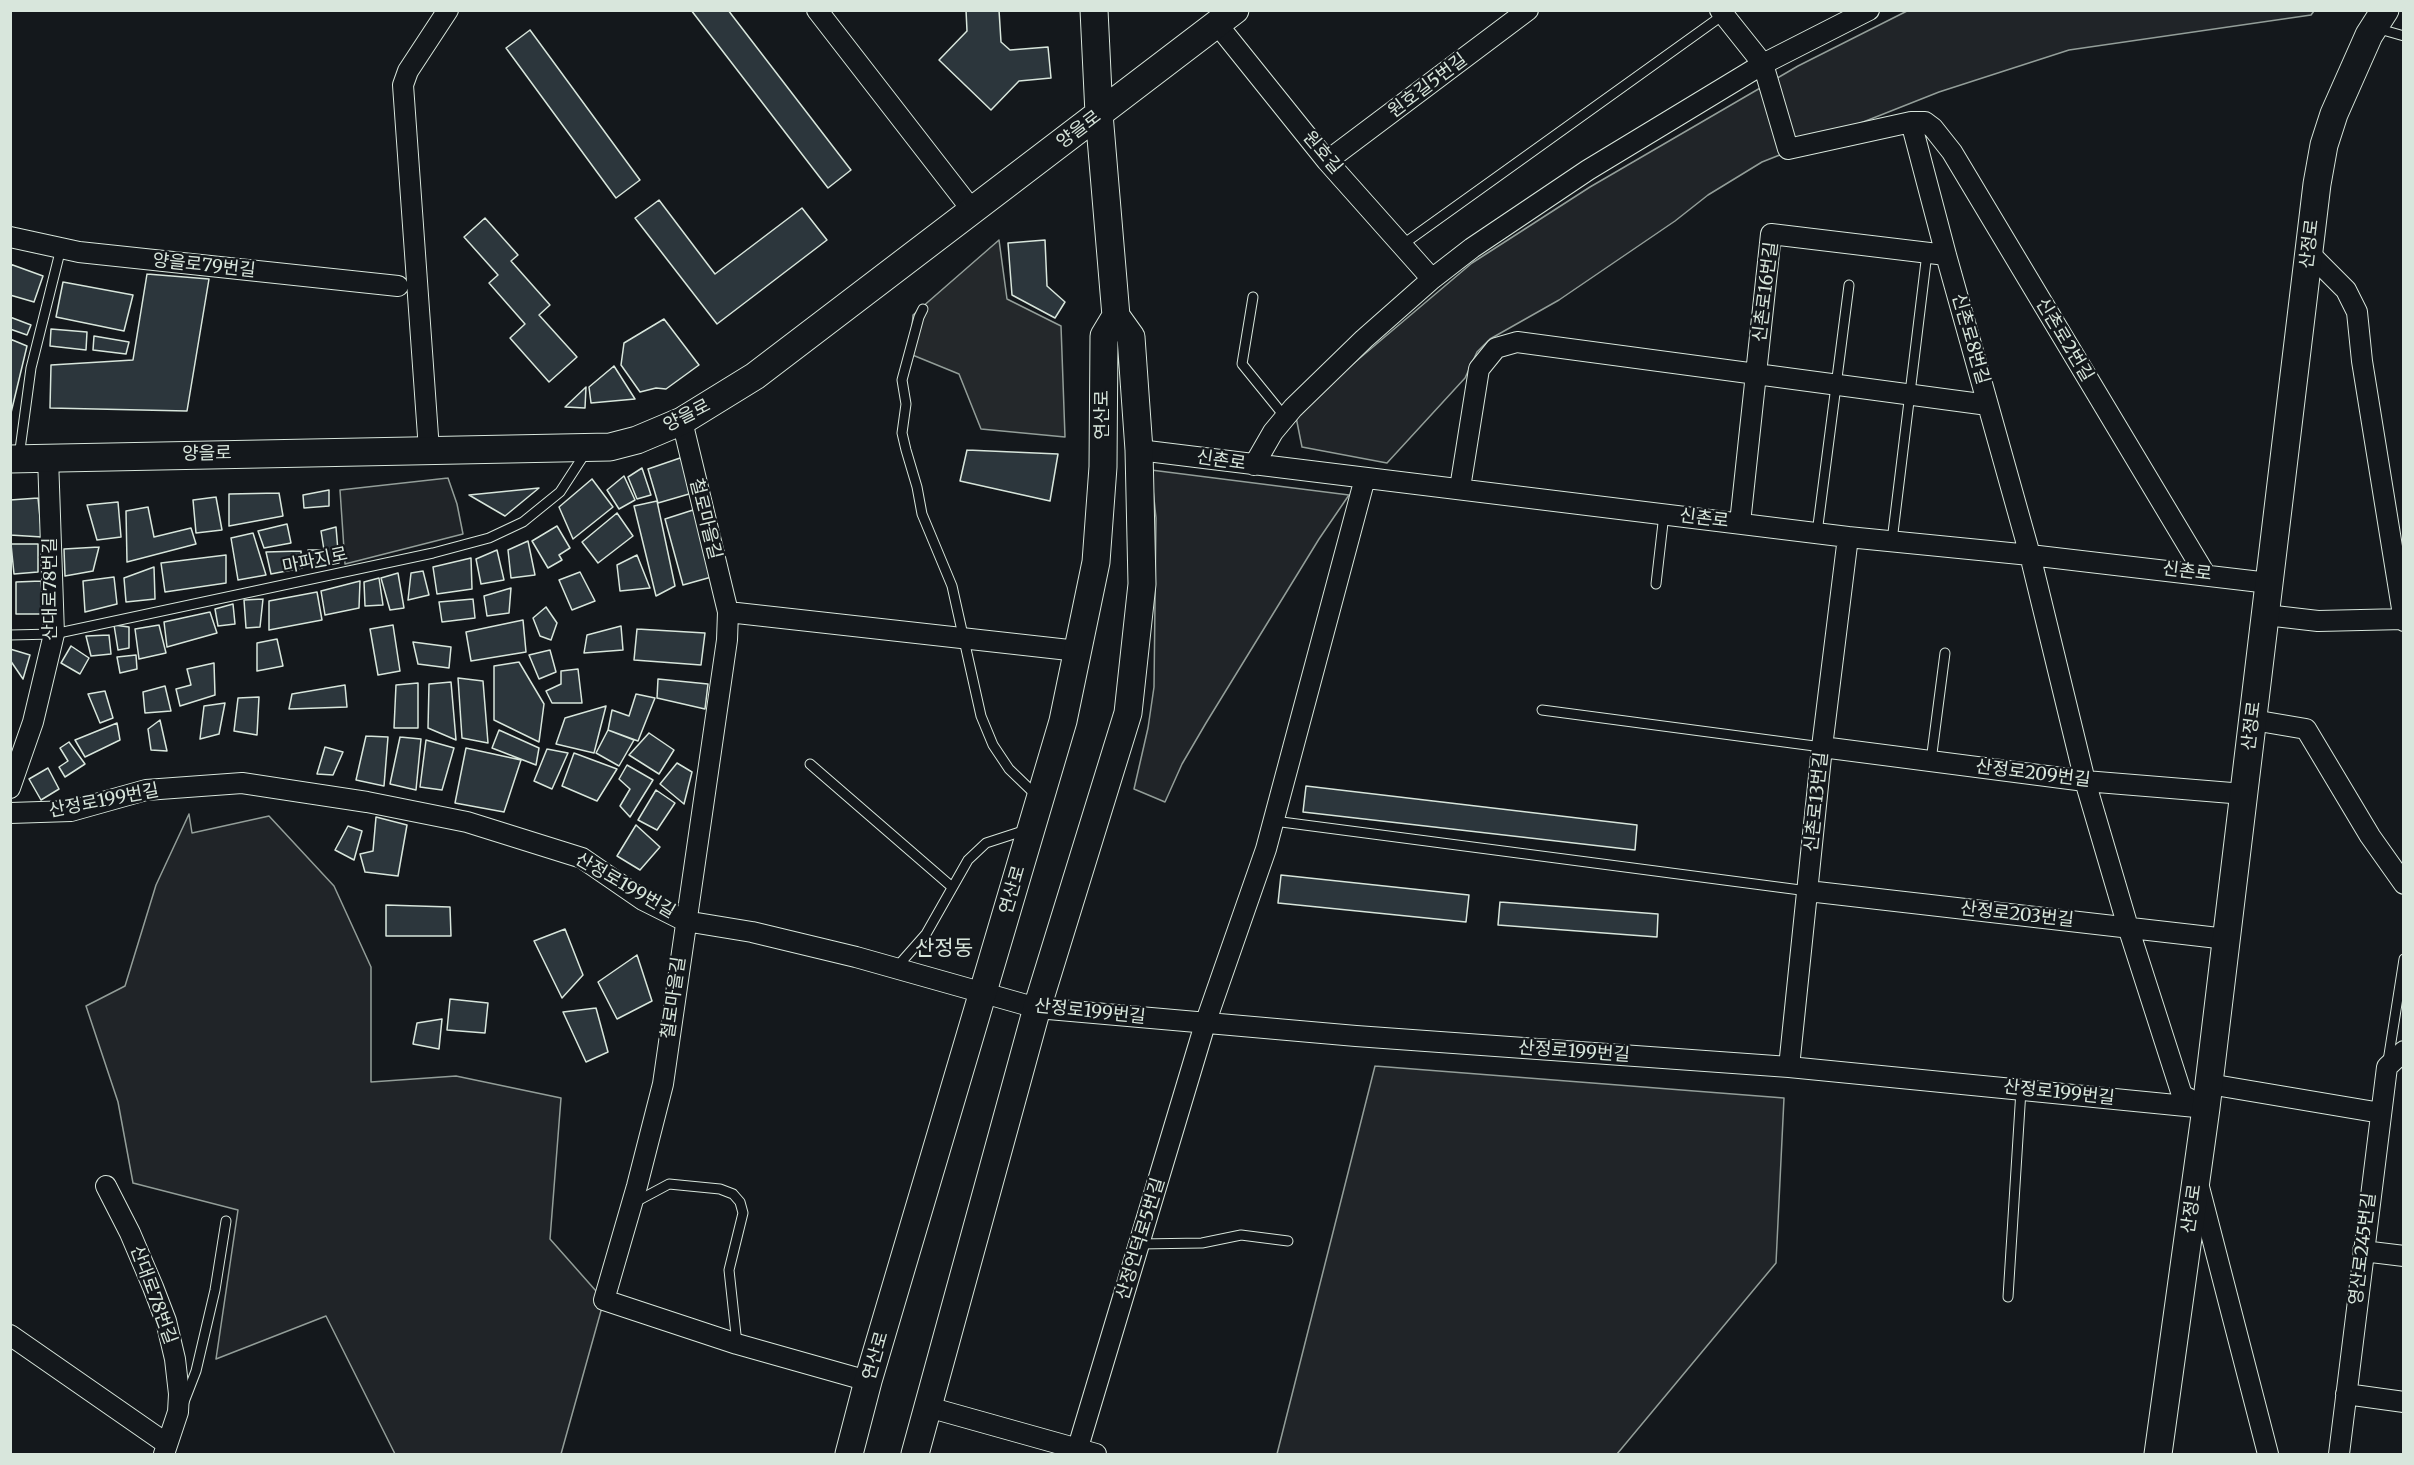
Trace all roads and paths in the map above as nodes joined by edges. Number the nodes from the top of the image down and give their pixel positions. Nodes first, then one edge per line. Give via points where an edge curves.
1 (448, 10) edge
2 (817, 10) edge
3 (1094, 10) edge
4 (1528, 10) edge
5 (1869, 10) edge
6 (1721, 13) edge
7 (1226, 17) edge
8 (2380, 19) edge
9 (2403, 36) edge
10 (1763, 64) junction
11 (1099, 114) junction
12 (1911, 122) junction
13 (1327, 161) junction
14 (972, 210) junction
15 (10, 237) edge
16 (1402, 245) junction
17 (61, 248) junction
18 (2309, 253) junction
19 (1937, 254) junction
20 (1432, 279) junction
21 (1849, 285) dead end
22 (398, 286) dead end
23 (1253, 297) dead end
24 (923, 309) dead end
25 (1116, 316) junction
26 (1756, 373) junction
27 (1836, 384) junction
28 (1910, 394) junction
29 (1988, 405) junction
30 (1286, 417) junction
31 (682, 421) junction
32 (588, 447) junction
33 (429, 450) junction
34 (1139, 450) junction
35 (48, 457) junction
36 (15, 459) edge
37 (1254, 465) junction
38 (1365, 478) junction
39 (1460, 488) junction
40 (1664, 514) junction
41 (1740, 523) junction
42 (1817, 533) junction
43 (1848, 537) junction
44 (1892, 541) junction
45 (2030, 555) junction
46 (2205, 574) junction
47 (2269, 583) junction
48 (1656, 584) dead end
49 (728, 612) junction
50 (2266, 615) junction
51 (2403, 620) edge
52 (54, 634) junction
53 (10, 635) edge
54 (964, 639) junction
55 (1078, 651) junction
56 (1944, 653) dead end
57 (1542, 710) dead end
58 (2253, 720) junction
59 (1822, 747) junction
60 (1931, 761) junction
61 (810, 764) dead end
62 (2085, 781) junction
63 (10, 788) edge
64 (2244, 794) junction
65 (1040, 798) junction
66 (10, 813) edge
67 (1274, 821) junction
68 (1031, 829) junction
69 (2403, 884) edge
70 (952, 887) junction
71 (1808, 891) junction
72 (685, 921) junction
73 (2128, 927) junction
74 (2227, 939) junction
75 (2403, 959) edge
76 (896, 968) junction
77 (982, 993) junction
78 (1037, 1008) junction
79 (1206, 1024) junction
80 (2403, 1051) edge
81 (1789, 1067) junction
82 (2387, 1067) junction
83 (2021, 1090) junction
84 (2208, 1096) junction
85 (2381, 1113) junction
86 (2197, 1179) junction
87 (106, 1186) dead end
88 (633, 1200) junction
89 (226, 1221) dead end
90 (1288, 1241) dead end
91 (1140, 1244) junction
92 (2363, 1251) junction
93 (2403, 1256) edge
94 (2008, 1297) dead end
95 (10, 1335) edge
96 (736, 1344) junction
97 (868, 1381) junction
98 (2346, 1394) junction
99 (2403, 1402) edge
100 (928, 1407) junction
101 (178, 1412) junction
102 (165, 1449) edge
103 (1084, 1453) edge
104 (849, 1455) edge
105 (915, 1455) edge
106 (2158, 1455) edge
107 (2268, 1455) edge
108 (2339, 1455) edge

1 - 33 street via 403,85
2 - 14 street
3 - 11 street, 연산로
4 - 13 street, 원호길5번길
5 - 10 street
6 - 10 street
6 - 16 lane
7 - 11 street, 양을로
7 - 13 street, 원호길
8 - 9 lane
8 - 18 street, 산정로 via 2351,73 2324,145
10 - 12 street via 1788,149
10 - 20 street via 1516,217
11 - 14 street, 양을로
11 - 25 street, 연산로
12 - 19 street, 신촌로8번길
12 - 46 street, 신촌로2번길 via 1925,122 1952,152
13 - 16 street, 원호길
14 - 31 street, 양을로 via 755,376
15 - 17 street, 양을로79번길
16 - 20 street, 원호길
17 - 22 street, 양을로79번길
17 - 36 lane via 31,368
18 - 47 street, 산정로
18 - 51 street via 2346,290 2357,312
19 - 26 street, 신촌로16번길 via 1771,234
19 - 28 lane
19 - 29 street, 신촌로8번길
20 - 30 street via 1349,353
21 - 27 lane
23 - 30 lane via 1242,364
24 - 54 lane via 902,381 906,404 903,433 922,514 952,586
25 - 34 street, 연산로 via 1131,337
25 - 55 street, 연산로 via 1104,336 1096,562
26 - 27 street
26 - 39 street via 1517,342 1496,348 1479,369
26 - 41 street, 신촌로16번길
27 - 28 street
27 - 42 lane
28 - 29 street
28 - 44 lane
29 - 45 street, 신촌로8번길
30 - 37 street
31 - 32 street, 양을로 via 637,440 610,447
31 - 49 street, 철로마을길
32 - 33 street, 양을로
32 - 52 lane, 마파지로 via 560,492 523,522 489,538
33 - 35 street, 양을로
34 - 37 street, 신촌로
34 - 78 street, 연산로 via 1142,584 1128,713
35 - 36 street, 양을로
35 - 52 street, 산대로78번길
37 - 38 street, 신촌로
38 - 39 street, 신촌로
38 - 67 street, 산정언덕로5번길
39 - 40 street, 신촌로
40 - 41 street, 신촌로
40 - 48 lane
41 - 42 street, 신촌로
42 - 43 street, 신촌로
43 - 44 street, 신촌로
43 - 59 street, 신촌로13번길
44 - 45 street, 신촌로
45 - 46 street, 신촌로
45 - 62 street, 신촌로8번길
46 - 47 street, 신촌로
47 - 50 street, 산정로
49 - 54 street
49 - 72 street, 철로마을길
50 - 51 street via 2318,621
50 - 58 street, 산정로
52 - 53 lane, 마파지로
52 - 63 street, 산대로78번길 via 33,722
54 - 55 street
54 - 65 lane via 981,716 993,745 1009,769
55 - 65 street, 연산로
56 - 60 lane
57 - 59 lane
58 - 64 street, 산정로
58 - 69 street via 2306,729
59 - 60 street, 산정로209번길
59 - 71 street, 신촌로13번길
60 - 62 street, 산정로209번길
61 - 70 lane
62 - 64 street, 산정로209번길
62 - 73 street, 신촌로8번길
64 - 74 street, 산정로
65 - 68 street, 연산로
66 - 72 street, 산정로199번길 via 70,811 146,790 242,783 367,802 467,822 582,858 643,900
67 - 71 lane
67 - 79 street, 산정언덕로5번길
68 - 70 lane via 986,843 968,860
68 - 77 street, 연산로
70 - 76 lane via 926,934
71 - 73 street, 산정로203번길
71 - 81 street, 신촌로13번길
72 - 76 street, 산정로199번길
72 - 88 street, 철로마을길 via 663,1084
73 - 74 street, 산정로203번길
73 - 84 street, 신촌로8번길 via 2182,1095
74 - 84 street, 산정로
75 - 82 lane
76 - 77 street, 산정로199번길
77 - 78 street, 산정로199번길
77 - 97 street, 연산로
78 - 79 street, 산정로199번길
78 - 100 street, 연산로
79 - 81 street, 산정로199번길
79 - 91 street, 산정언덕로5번길
80 - 82 street
81 - 83 street, 산정로199번길
82 - 85 street, 영산로245번길
83 - 84 street, 산정로199번길
83 - 94 lane
84 - 85 street, 산정로199번길
84 - 86 street, 산정로
85 - 92 street, 영산로245번길
86 - 106 street, 산정로
86 - 107 street
87 - 101 street, 산대로78번길 via 166,1321 175,1359
88 - 96 street, 철로마을길 via 604,1299
88 - 96 lane via 669,1184 720,1189 740,1202 743,1213 729,1270
89 - 101 lane via 196,1371
90 - 91 lane via 1241,1235 1202,1243
91 - 103 street, 산정언덕로5번길
92 - 93 street
92 - 98 street, 영산로245번길
95 - 102 street, 산대로78번길
96 - 97 street, 철로마을길
97 - 104 street, 연산로
98 - 99 street
98 - 108 street, 영산로245번길
100 - 103 street
100 - 105 street, 연산로
101 - 102 street, 산대로78번길

